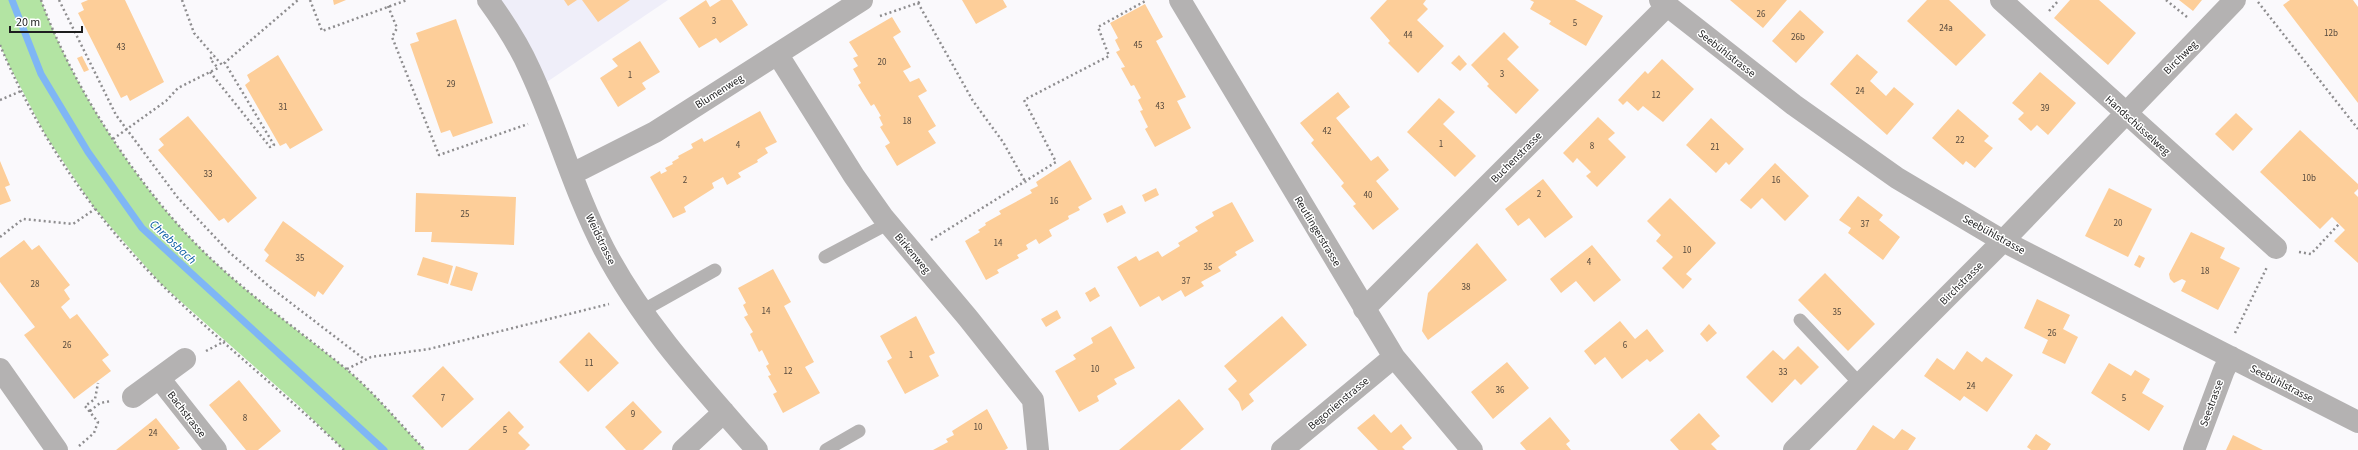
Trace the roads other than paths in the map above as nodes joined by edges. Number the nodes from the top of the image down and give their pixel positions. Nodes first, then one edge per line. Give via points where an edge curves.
1 (488, 0) edge
2 (862, 0) edge
3 (1180, 0) edge
4 (2001, 0) edge
5 (2235, 0) edge
6 (1664, 3) edge
7 (778, 55) junction
8 (2125, 113) junction
9 (572, 174) junction
10 (889, 223) junction
11 (2003, 241) junction
12 (2276, 248) road end
13 (825, 257) dead end
14 (715, 270) dead end
15 (637, 304) junction
16 (1364, 308) junction
17 (1800, 320) dead end
18 (2228, 355) junction
19 (1394, 357) junction
20 (185, 359) dead end
21 (0, 369) edge
22 (159, 378) junction
23 (1860, 384) junction
24 (133, 397) dead end
25 (724, 412) junction
26 (2358, 422) edge
27 (859, 432) dead end
28 (57, 450) edge
29 (216, 450) edge
30 (683, 450) edge
31 (757, 450) edge
32 (826, 450) edge
33 (1038, 450) edge
34 (1282, 450) edge
35 (1472, 450) edge
36 (1794, 450) edge
37 (2194, 450) edge

1 - 9 street, Weidstrasse via 525,59
2 - 7 street, Blumenweg
3 - 16 street, Reutlingerstrasse
4 - 8 street, Handschüsselweg
5 - 8 street, Birchweg
6 - 11 street, Seebühlstrasse via 1794,105 1897,178
6 - 16 street, Buchenstrasse
7 - 9 street, Blumenweg via 654,132
7 - 10 street, Birkenweg via 854,176
8 - 11 street, Birchstrasse
8 - 12 street, Handschüsselweg
9 - 15 street, Weidstrasse via 604,248
10 - 13 lane
10 - 33 street, Birkenweg via 1033,400
11 - 18 street, Seebühlstrasse
11 - 23 street, Birchstrasse
14 - 15 lane
15 - 25 street, Weidstrasse via 675,355
16 - 19 street, Reutlingerstrasse
17 - 23 lane
18 - 26 street, Seebühlstrasse
18 - 37 street, Seestrasse
19 - 34 street, Begonienstrasse
19 - 35 street, Reutlingerstrasse
20 - 22 street
21 - 28 street
22 - 24 street
22 - 29 street, Bachstrasse
23 - 36 street, Birchstrasse
25 - 30 street
25 - 31 street, Weidstrasse
27 - 32 lane

